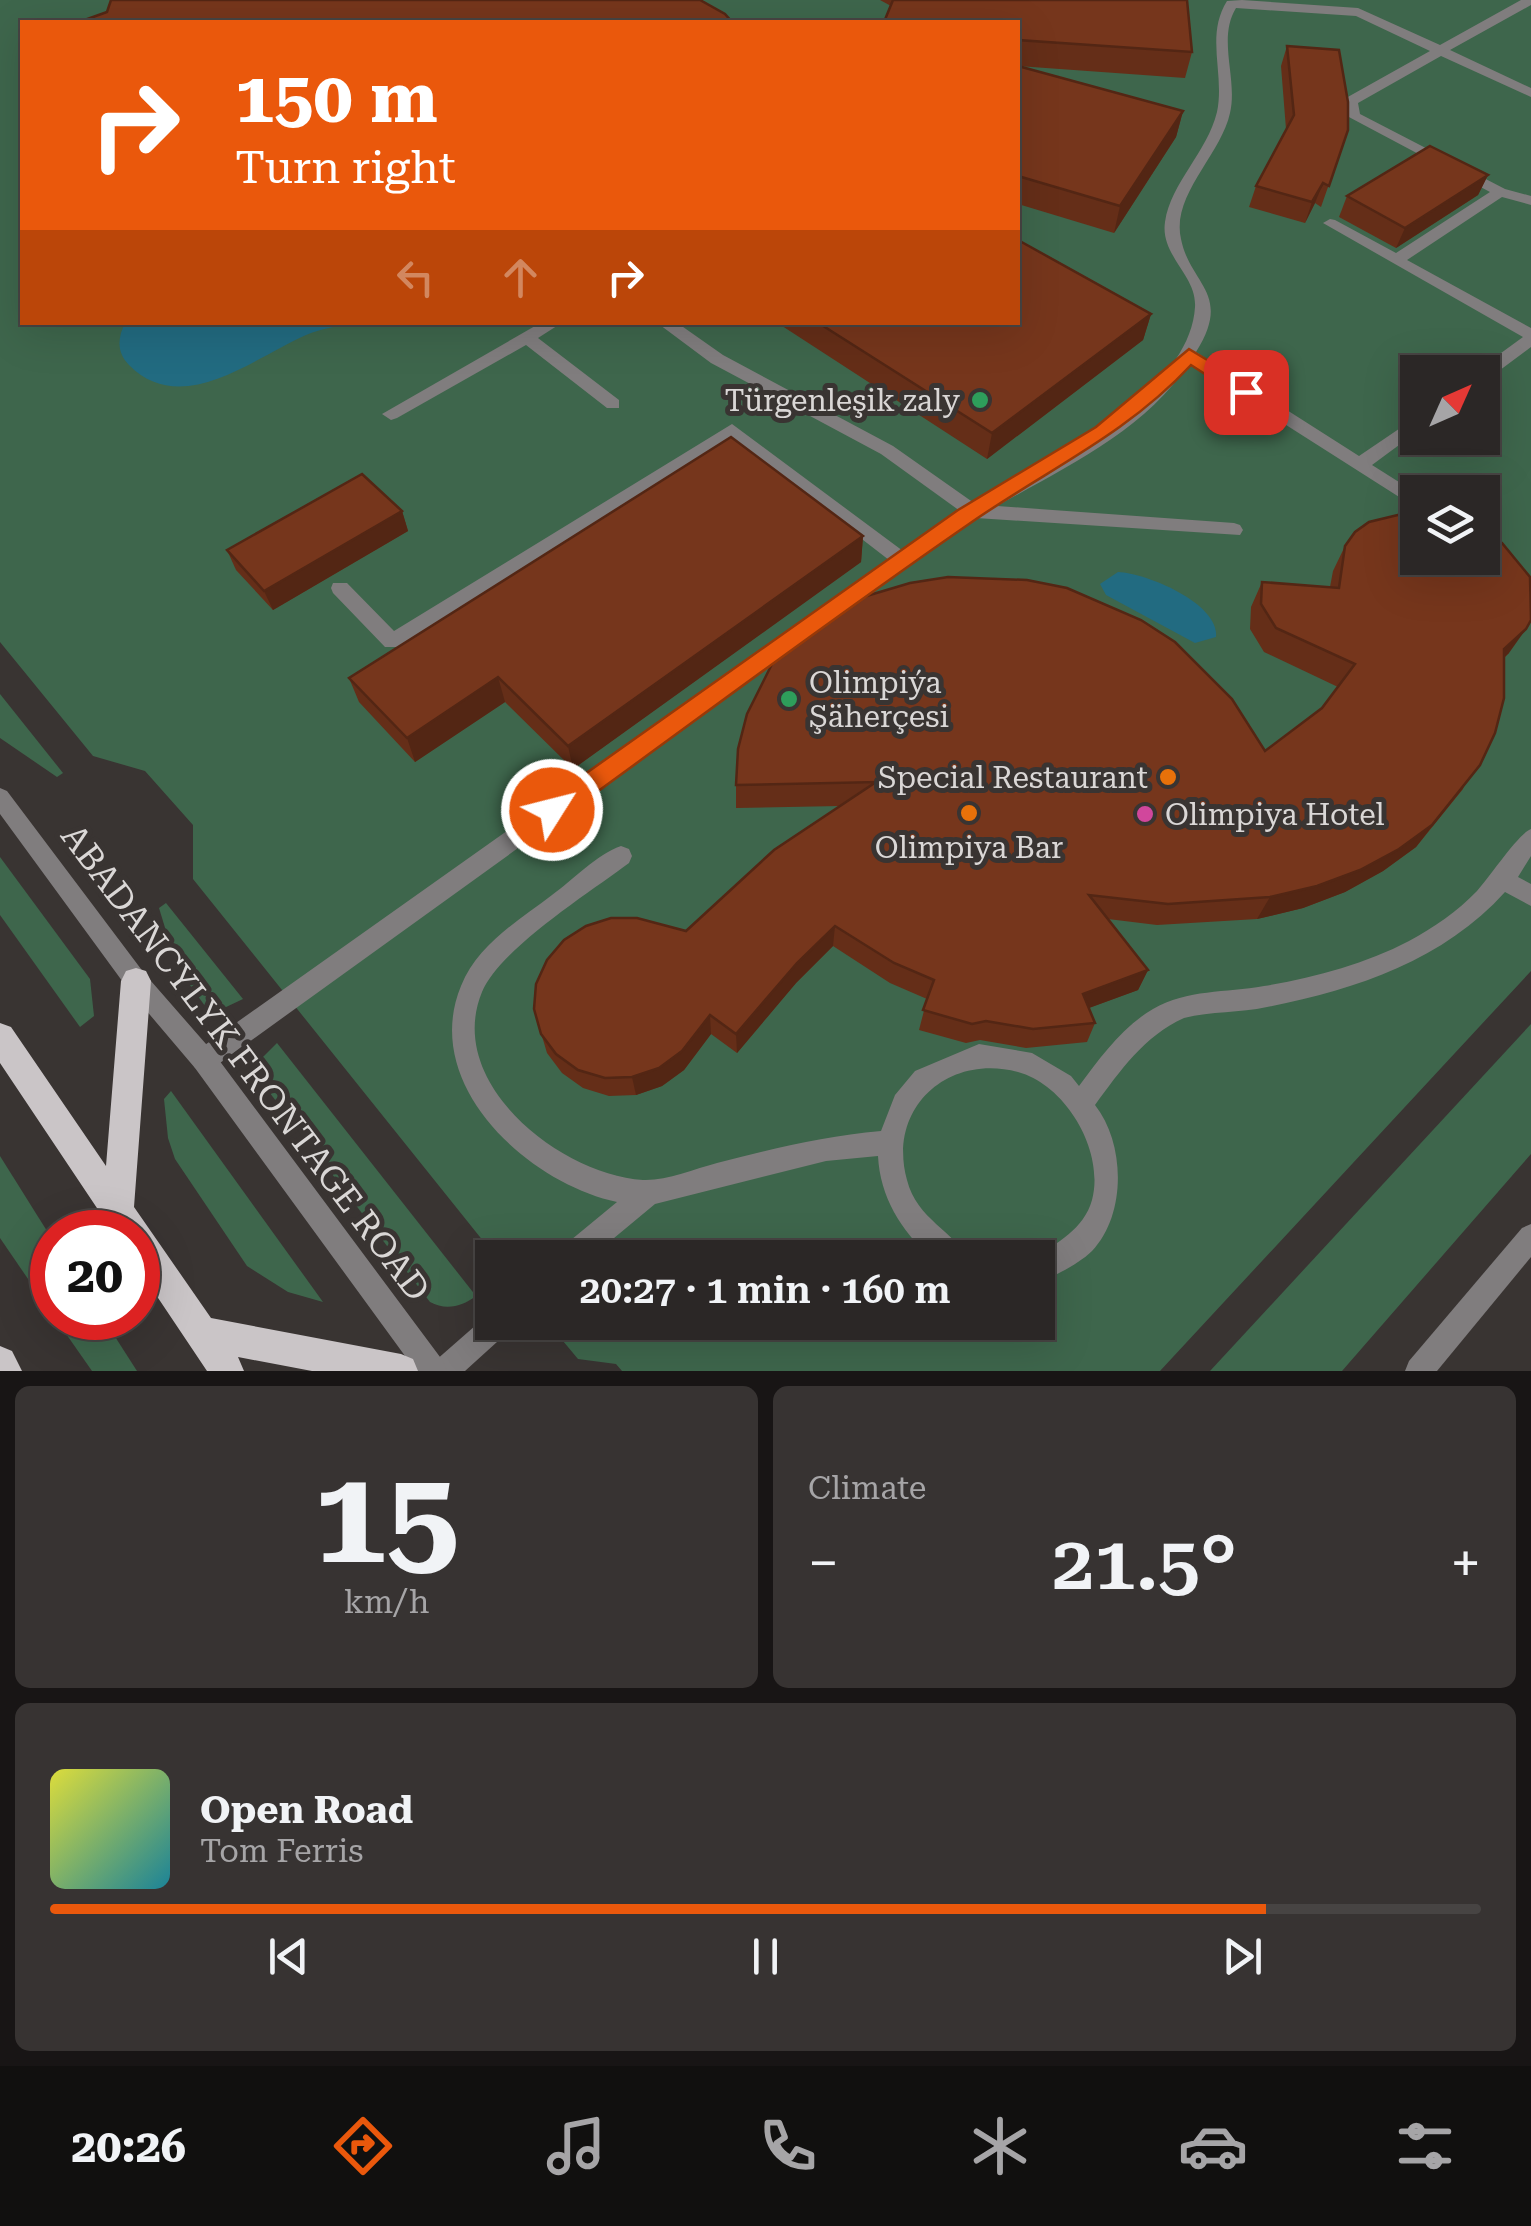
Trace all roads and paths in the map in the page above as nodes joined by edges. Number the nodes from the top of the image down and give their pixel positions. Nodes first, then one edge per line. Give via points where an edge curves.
1 (1529, 1) edge
2 (1233, 2) edge
3 (1441, 50) junction
4 (1531, 93) edge
5 (1500, 192) junction
6 (1528, 196) edge
7 (1330, 223) dead end
8 (1396, 260) junction
9 (550, 325) edge
10 (668, 325) edge
11 (1531, 337) edge
12 (527, 338) junction
13 (1189, 355) junction
14 (1500, 360) edge
15 (613, 404) dead end
16 (391, 414) dead end
17 (1400, 435) edge
18 (1358, 465) junction
19 (1400, 492) edge
20 (973, 511) junction
21 (1234, 530) dead end
22 (902, 560) junction
23 (340, 588) dead end
24 (0, 797) edge
25 (1531, 838) edge
26 (621, 856) dead end
27 (1506, 881) junction
28 (1531, 896) edge
29 (136, 980) junction
30 (0, 1037) edge
31 (204, 1060) junction
32 (1082, 1102) junction
33 (891, 1142) junction
34 (648, 1193) junction
35 (117, 1210) edge
36 (130, 1210) edge
37 (1531, 1237) edge
38 (591, 1240) edge
39 (929, 1240) edge
40 (1055, 1263) edge
41 (160, 1273) edge
42 (202, 1333) junction
43 (479, 1340) edge
44 (0, 1364) edge
45 (5, 1371) edge
46 (227, 1371) edge
47 (401, 1371) edge
48 (432, 1371) edge
49 (445, 1371) edge
50 (1418, 1371) edge

1 - 3 street
2 - 3 street via 1358,12
2 - 13 street via 1221,24 1227,88 1221,126 1172,224 1203,303
3 - 4 street
3 - 5 street via 1350,101 1354,116
5 - 6 street
5 - 8 street
7 - 8 street
8 - 11 street
9 - 12 street
10 - 20 street via 717,359 887,450
11 - 14 street
12 - 15 street
12 - 16 street
13 - 18 street
13 - 20 street via 1103,432
17 - 18 street
18 - 19 street
20 - 21 street
20 - 22 street
22 - 23 street via 732,430 392,642
22 - 31 street
24 - 29 street, ABADANCYLYK FRONTAGE ROAD
25 - 27 street
26 - 34 street via 479,969 462,1028 468,1066 489,1108 526,1144 610,1188
27 - 28 street
27 - 32 street via 1450,931 1400,958 1289,991 1174,1011 1124,1046
29 - 31 street, ABADANCYLYK FRONTAGE ROAD
29 - 36 main road
30 - 35 main road
31 - 48 street, ABADANCYLYK FRONTAGE ROAD
32 - 33 street via 1041,1069 1016,1059 967,1058 924,1078 896,1118
32 - 40 street via 1105,1150 1105,1202 1080,1247
33 - 34 street via 826,1148
33 - 39 street via 891,1168 911,1220
34 - 38 street
37 - 50 street
41 - 42 main road
42 - 46 main road
42 - 47 main road
43 - 49 street
44 - 45 main road

